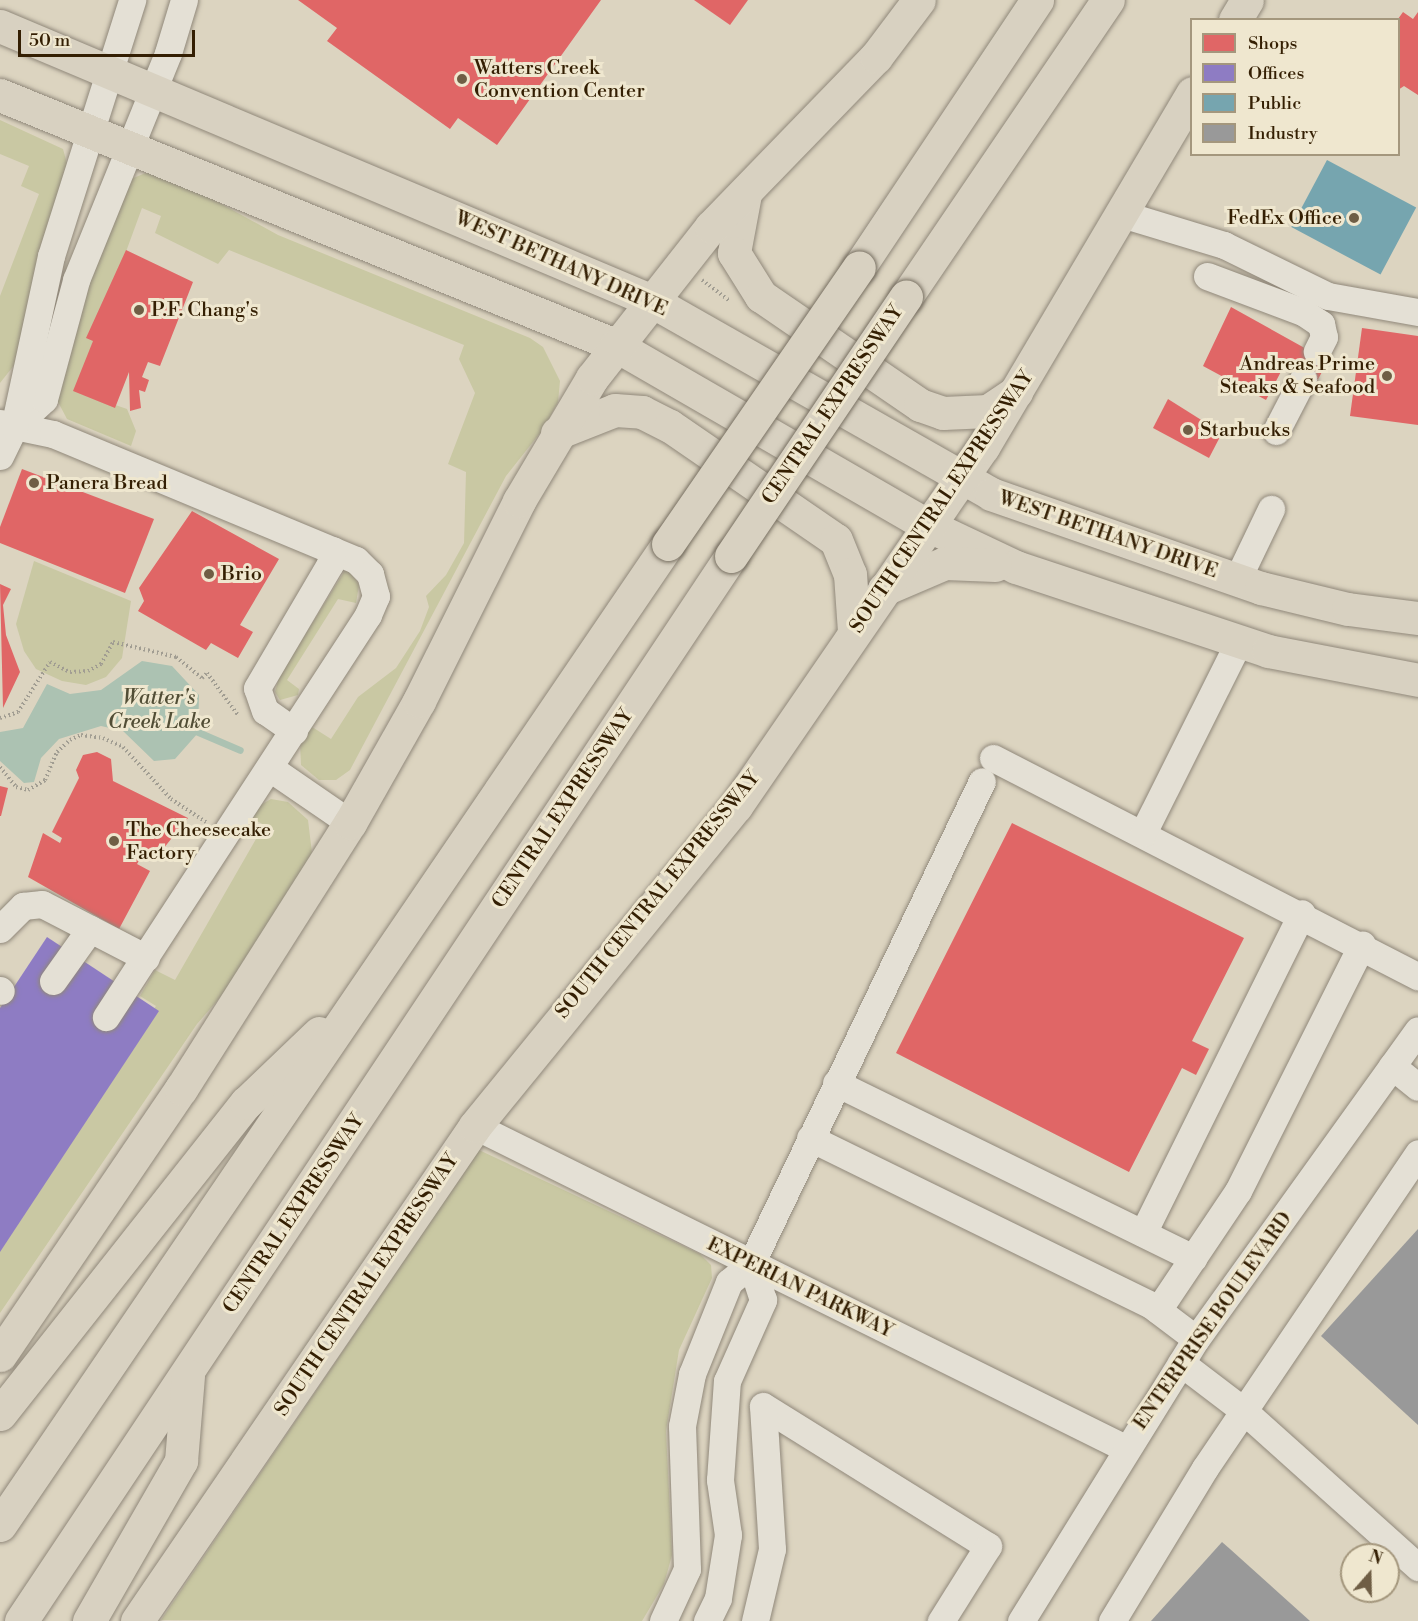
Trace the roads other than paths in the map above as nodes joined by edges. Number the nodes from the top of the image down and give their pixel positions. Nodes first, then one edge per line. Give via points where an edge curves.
1 (132, 0) edge
2 (184, 0) edge
3 (919, 0) edge
4 (1037, 0) edge
5 (1131, 0) edge
6 (1248, 0) edge
7 (1102, 9) edge
8 (1236, 18) edge
9 (0, 26) edge
10 (110, 70) junction
11 (152, 90) junction
12 (0, 95) edge
13 (1190, 95) edge
14 (90, 133) junction
15 (128, 147) junction
16 (746, 189) junction
17 (1122, 214) junction
18 (1207, 276) dead end
19 (650, 300) junction
20 (1418, 312) edge
21 (615, 345) junction
22 (1317, 351) dead end
23 (1303, 379) dead end
24 (1018, 391) junction
25 (7, 425) edge
26 (1276, 431) dead end
27 (558, 433) junction
28 (0, 456) edge
29 (959, 479) junction
30 (1271, 509) dead end
31 (927, 525) junction
32 (333, 550) junction
33 (1016, 567) junction
34 (1237, 580) junction
35 (882, 590) junction
36 (1418, 618) edge
37 (854, 631) junction
38 (1238, 643) junction
39 (1418, 680) edge
40 (294, 731) junction
41 (270, 768) junction
42 (350, 824) junction
43 (1143, 833) junction
44 (1302, 913) junction
45 (0, 928) edge
46 (90, 929) junction
47 (1362, 944) junction
48 (146, 958) junction
49 (1418, 976) edge
50 (53, 981) dead end
51 (368, 986) junction
52 (106, 1017) dead end
53 (1418, 1030) edge
54 (1392, 1066) junction
55 (836, 1083) junction
56 (1418, 1087) edge
57 (476, 1126) junction
58 (810, 1138) junction
59 (1418, 1153) edge
60 (1143, 1233) junction
61 (1193, 1258) junction
62 (751, 1264) junction
63 (1158, 1310) junction
64 (1196, 1339) junction
65 (0, 1355) edge
66 (1181, 1363) junction
67 (188, 1373) junction
68 (688, 1400) junction
69 (724, 1406) junction
70 (1244, 1411) junction
71 (0, 1414) edge
72 (1125, 1448) junction
73 (0, 1525) edge
74 (1418, 1567) edge
75 (681, 1582) junction
76 (712, 1610) edge
77 (756, 1618) edge
78 (21, 1621) edge
79 (89, 1621) edge
80 (137, 1621) edge
81 (663, 1621) edge
82 (941, 1621) edge
83 (1021, 1621) edge
84 (1112, 1621) edge

1 - 10 street
2 - 11 street
3 - 16 main road via 876,57
4 - 51 main road, bridge
5 - 7 main road
6 - 8 main road
7 - 67 main road, CENTRAL EXPRESSWAY, bridge via 731,556
9 - 10 main road, WEST BETHANY DRIVE
10 - 11 main road, WEST BETHANY DRIVE
10 - 14 street
11 - 15 street
11 - 19 main road, WEST BETHANY DRIVE
12 - 14 main road
13 - 17 main road, SOUTH CENTRAL EXPRESSWAY
14 - 15 main road
14 - 25 street via 51,256
15 - 21 main road
15 - 25 street via 75,280 44,399
16 - 19 main road
16 - 24 main road via 735,253 761,296 920,405 943,413 988,411
17 - 20 street via 1224,245 1328,296
17 - 24 main road, SOUTH CENTRAL EXPRESSWAY
18 - 22 street via 1303,312 1320,324 1324,337
19 - 21 main road
19 - 29 main road, WEST BETHANY DRIVE
21 - 27 main road
21 - 31 main road
23 - 26 street
24 - 29 main road, SOUTH CENTRAL EXPRESSWAY
25 - 28 street
25 - 32 street via 53,434
27 - 37 main road via 615,410 642,412 670,426 836,540 850,574
27 - 42 main road
29 - 31 main road, SOUTH CENTRAL EXPRESSWAY
29 - 34 main road, WEST BETHANY DRIVE via 1060,522
30 - 34 street
31 - 33 main road
31 - 35 main road, SOUTH CENTRAL EXPRESSWAY
32 - 40 street via 330,564 257,688 265,711
32 - 40 street via 370,574 376,596
33 - 35 main road via 945,563
33 - 38 main road
34 - 36 main road, WEST BETHANY DRIVE via 1347,609
35 - 37 main road, SOUTH CENTRAL EXPRESSWAY
37 - 57 main road, SOUTH CENTRAL EXPRESSWAY via 736,806
38 - 39 main road via 1352,671
38 - 43 street
40 - 41 street
41 - 42 street
41 - 48 street
42 - 65 main road via 181,1089
43 - 44 street
43 - 55 street via 987,770
44 - 47 street
44 - 60 street
45 - 46 street via 23,906 42,904
46 - 48 street
46 - 50 street
47 - 49 street
47 - 61 street via 1238,1191
48 - 52 street
51 - 71 main road via 246,1102
51 - 73 main road
53 - 54 street, ENTERPRISE BOULEVARD
54 - 56 street
54 - 64 street, ENTERPRISE BOULEVARD
55 - 58 street
55 - 60 street
57 - 62 street, EXPERIAN PARKWAY
57 - 80 main road, SOUTH CENTRAL EXPRESSWAY
58 - 62 street
58 - 63 street
59 - 70 street
60 - 61 street
61 - 63 street
62 - 68 street via 729,1282
62 - 69 street via 763,1300 728,1381
62 - 72 street, EXPERIAN PARKWAY
63 - 64 street
64 - 66 street, ENTERPRISE BOULEVARD
66 - 70 street
66 - 72 street, ENTERPRISE BOULEVARD
67 - 78 main road, CENTRAL EXPRESSWAY
67 - 79 main road via 181,1461
68 - 69 street
68 - 75 street via 683,1437 690,1536
69 - 76 street via 720,1480 728,1535
70 - 74 street
70 - 84 street
72 - 83 street, ENTERPRISE BOULEVARD
75 - 76 street
75 - 81 street
76 - 77 street
77 - 82 street via 773,1524 763,1406 988,1546

